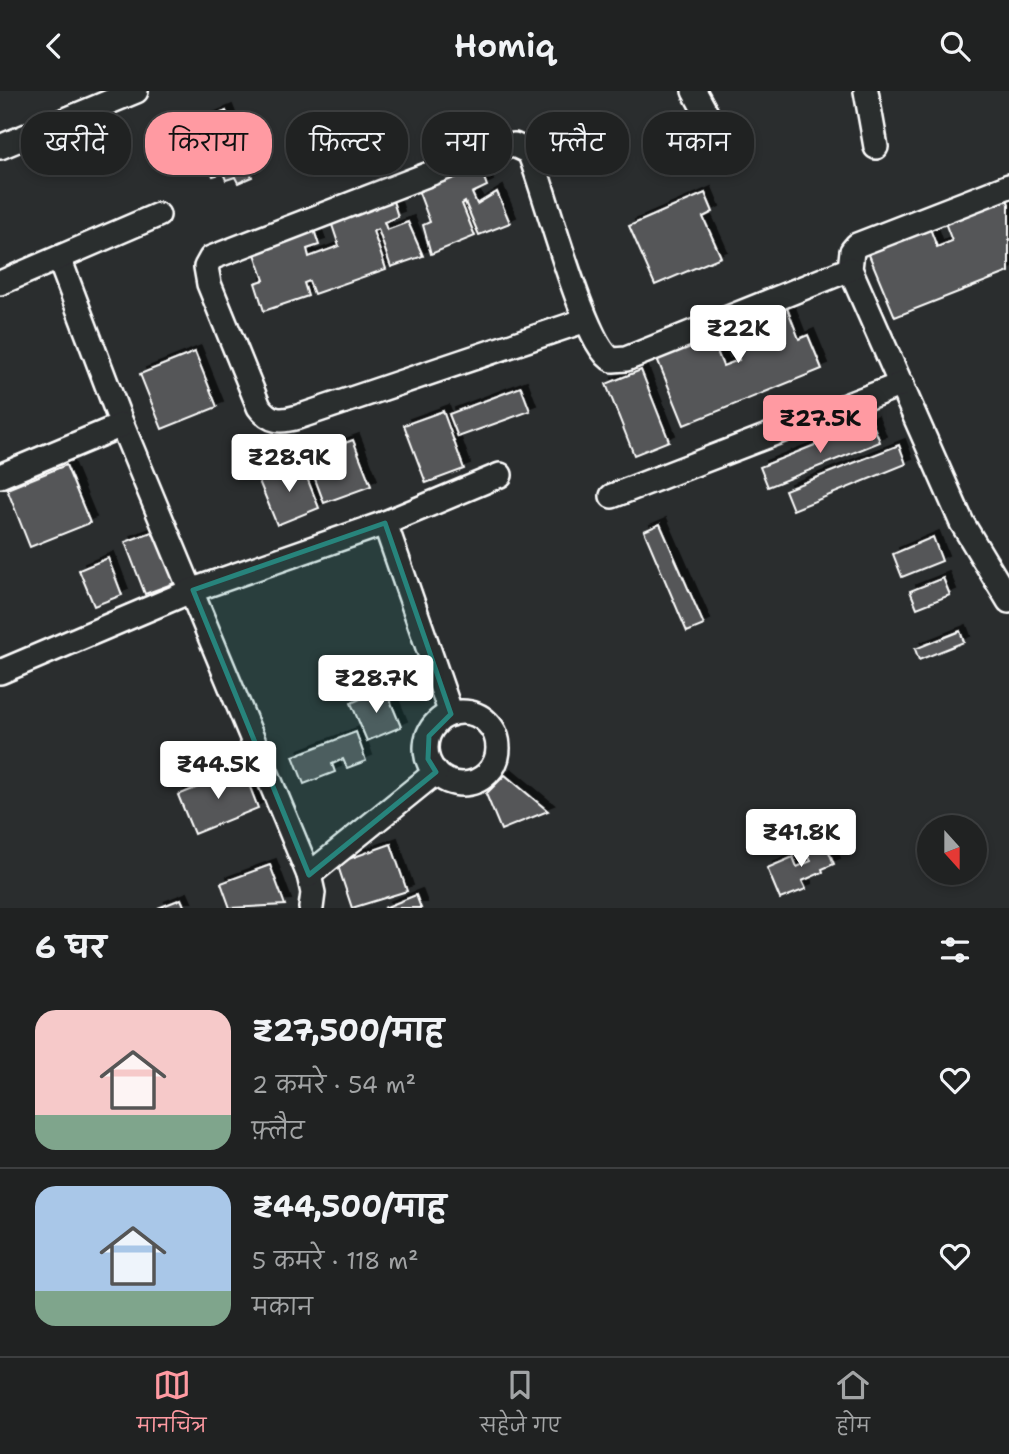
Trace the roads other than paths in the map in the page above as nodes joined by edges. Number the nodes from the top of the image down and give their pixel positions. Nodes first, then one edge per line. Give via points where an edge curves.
1 (136, 91) edge
2 (694, 91) edge
3 (866, 91) edge
4 (705, 112) edge
5 (0, 147) edge
6 (876, 148) dead end
7 (1009, 186) edge
8 (158, 215) dead end
9 (59, 258) junction
10 (850, 269) junction
11 (0, 283) edge
12 (586, 320) junction
13 (902, 384) junction
14 (122, 425) junction
15 (500, 475) dead end
16 (0, 477) edge
17 (612, 496) dead end
18 (384, 523) junction
19 (193, 590) junction
20 (1009, 601) edge
21 (0, 672) edge
22 (451, 714) junction
23 (436, 772) junction
24 (309, 875) junction
25 (311, 908) edge

1 - 5 street
2 - 4 street
3 - 6 street
7 - 10 street via 857,245
8 - 9 street
9 - 11 street
9 - 14 street
10 - 12 street via 626,359 606,357
10 - 13 street
12 - 12 street via 531,158 522,146 494,149 312,218 211,258 206,267 259,407 277,421
13 - 17 street
13 - 20 street via 962,523
14 - 16 street
14 - 19 street
15 - 18 street
18 - 19 street
18 - 22 street
19 - 21 street
19 - 24 street
22 - 23 street via 437,722 427,742 428,759
22 - 23 street via 472,714 490,725 498,741 496,759 490,771 475,782 454,783
23 - 24 street
24 - 25 street

